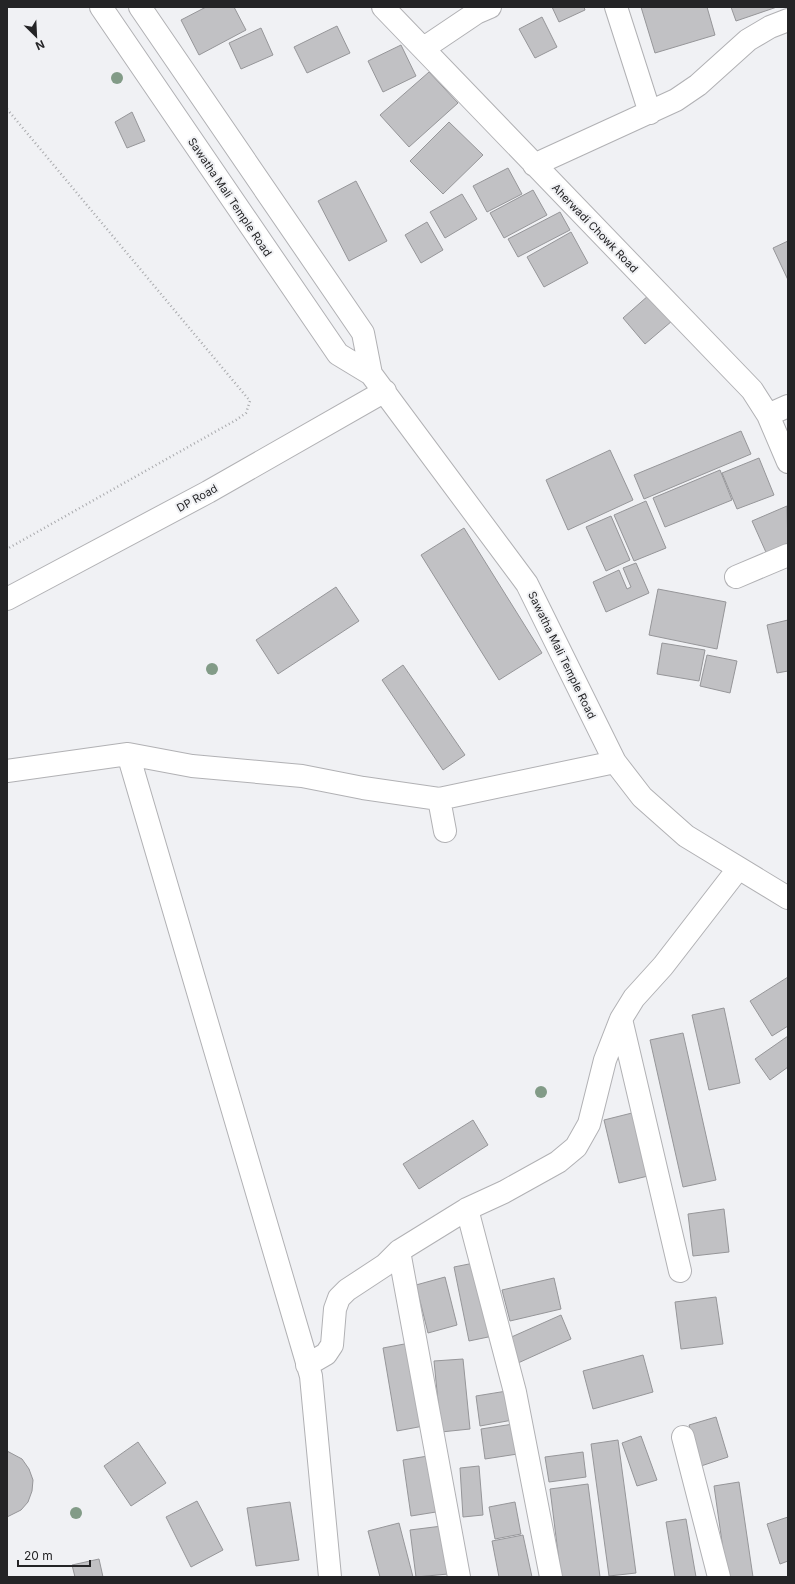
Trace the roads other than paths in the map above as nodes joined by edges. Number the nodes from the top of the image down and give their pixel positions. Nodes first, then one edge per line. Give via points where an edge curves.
1 (101, 7) edge
2 (140, 7) edge
3 (383, 7) edge
4 (490, 7) edge
5 (616, 7) edge
6 (788, 20) edge
7 (424, 48) junction
8 (650, 114) junction
9 (534, 165) junction
10 (371, 374) junction
11 (384, 391) junction
12 (788, 406) edge
13 (768, 415) junction
14 (788, 462) edge
15 (788, 555) edge
16 (736, 577) dead end
17 (7, 599) edge
18 (128, 754) junction
19 (615, 762) junction
20 (7, 771) edge
21 (439, 799) junction
22 (445, 831) dead end
23 (738, 869) junction
24 (788, 898) edge
25 (621, 1020) junction
26 (467, 1209) junction
27 (399, 1251) junction
28 (680, 1271) dead end
29 (307, 1365) junction
30 (683, 1437) dead end
31 (330, 1577) edge
32 (459, 1577) edge
33 (551, 1577) edge
34 (719, 1577) edge

1 - 10 street, Sawatha Mali Temple Road via 338,354
2 - 10 street, Sawatha Mali Temple Road via 363,333
3 - 7 street, Aherwadi Chowk Road
4 - 7 street via 476,13
5 - 8 street
6 - 8 street via 770,26 748,40 698,85
7 - 9 street, Aherwadi Chowk Road
8 - 9 street
9 - 13 street, Aherwadi Chowk Road via 752,390
10 - 11 street, Sawatha Mali Temple Road
11 - 17 street, DP Road via 208,492
11 - 19 street, Sawatha Mali Temple Road via 527,584
12 - 13 street
13 - 14 street, Aherwadi Chowk Road
15 - 16 street
18 - 20 street
18 - 21 street via 192,766 302,776
18 - 29 street
19 - 21 street
19 - 23 street, Sawatha Mali Temple Road via 642,797 686,836
21 - 22 street
23 - 24 street, Sawatha Mali Temple Road
23 - 25 street via 663,966 634,998
25 - 26 street via 604,1060 588,1124 576,1147 558,1162
25 - 28 street
26 - 27 street
26 - 33 street via 515,1392
27 - 29 street via 385,1265 346,1290 339,1298 335,1309 332,1346 326,1354
27 - 32 street
29 - 31 street via 311,1376
30 - 34 street

